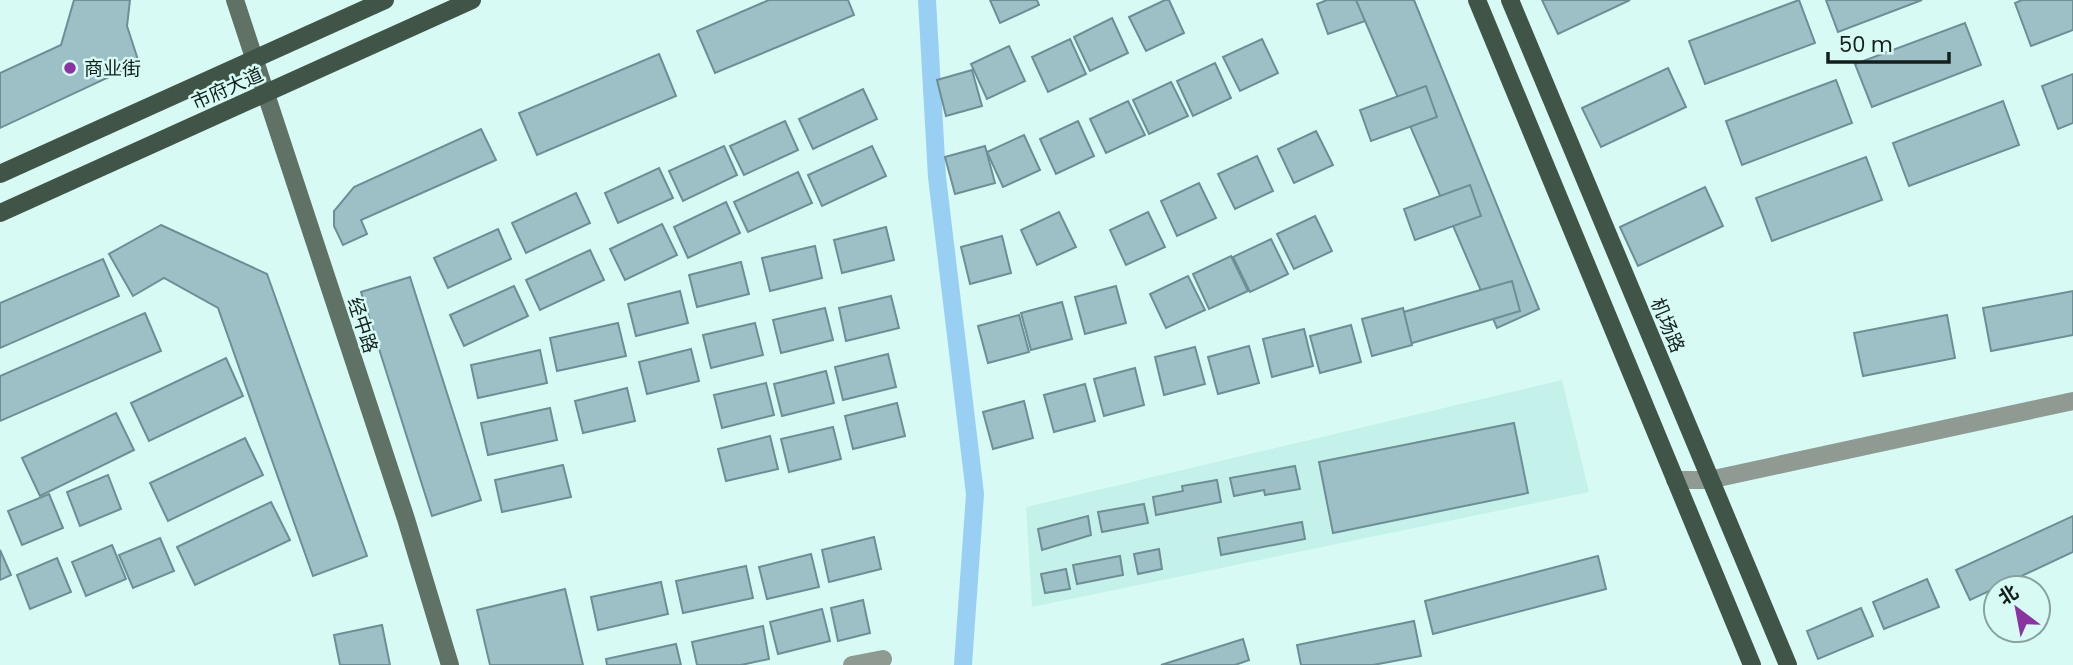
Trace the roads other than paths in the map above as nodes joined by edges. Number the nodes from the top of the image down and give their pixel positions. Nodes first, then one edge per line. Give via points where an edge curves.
1 (235, 0) edge
2 (385, 0) edge
3 (472, 0) edge
4 (1477, 0) edge
5 (1510, 0) edge
6 (254, 59) junction
7 (264, 94) junction
8 (0, 174) edge
9 (0, 213) edge
10 (2073, 401) edge
11 (1675, 480) junction
12 (1709, 480) junction
13 (883, 659) dead end
14 (450, 665) edge
15 (852, 665) edge
16 (1752, 665) edge
17 (1788, 665) edge

1 - 6 main road, 经中路
2 - 6 main road, 市府大道
3 - 7 main road, 市府大道
4 - 11 main road
5 - 12 main road, 机场路
6 - 7 main road, 经中路
6 - 8 main road, 市府大道
7 - 9 main road, 市府大道
7 - 14 main road, 经中路
10 - 12 street
11 - 12 street
11 - 16 main road
12 - 17 main road, 机场路
13 - 15 street

